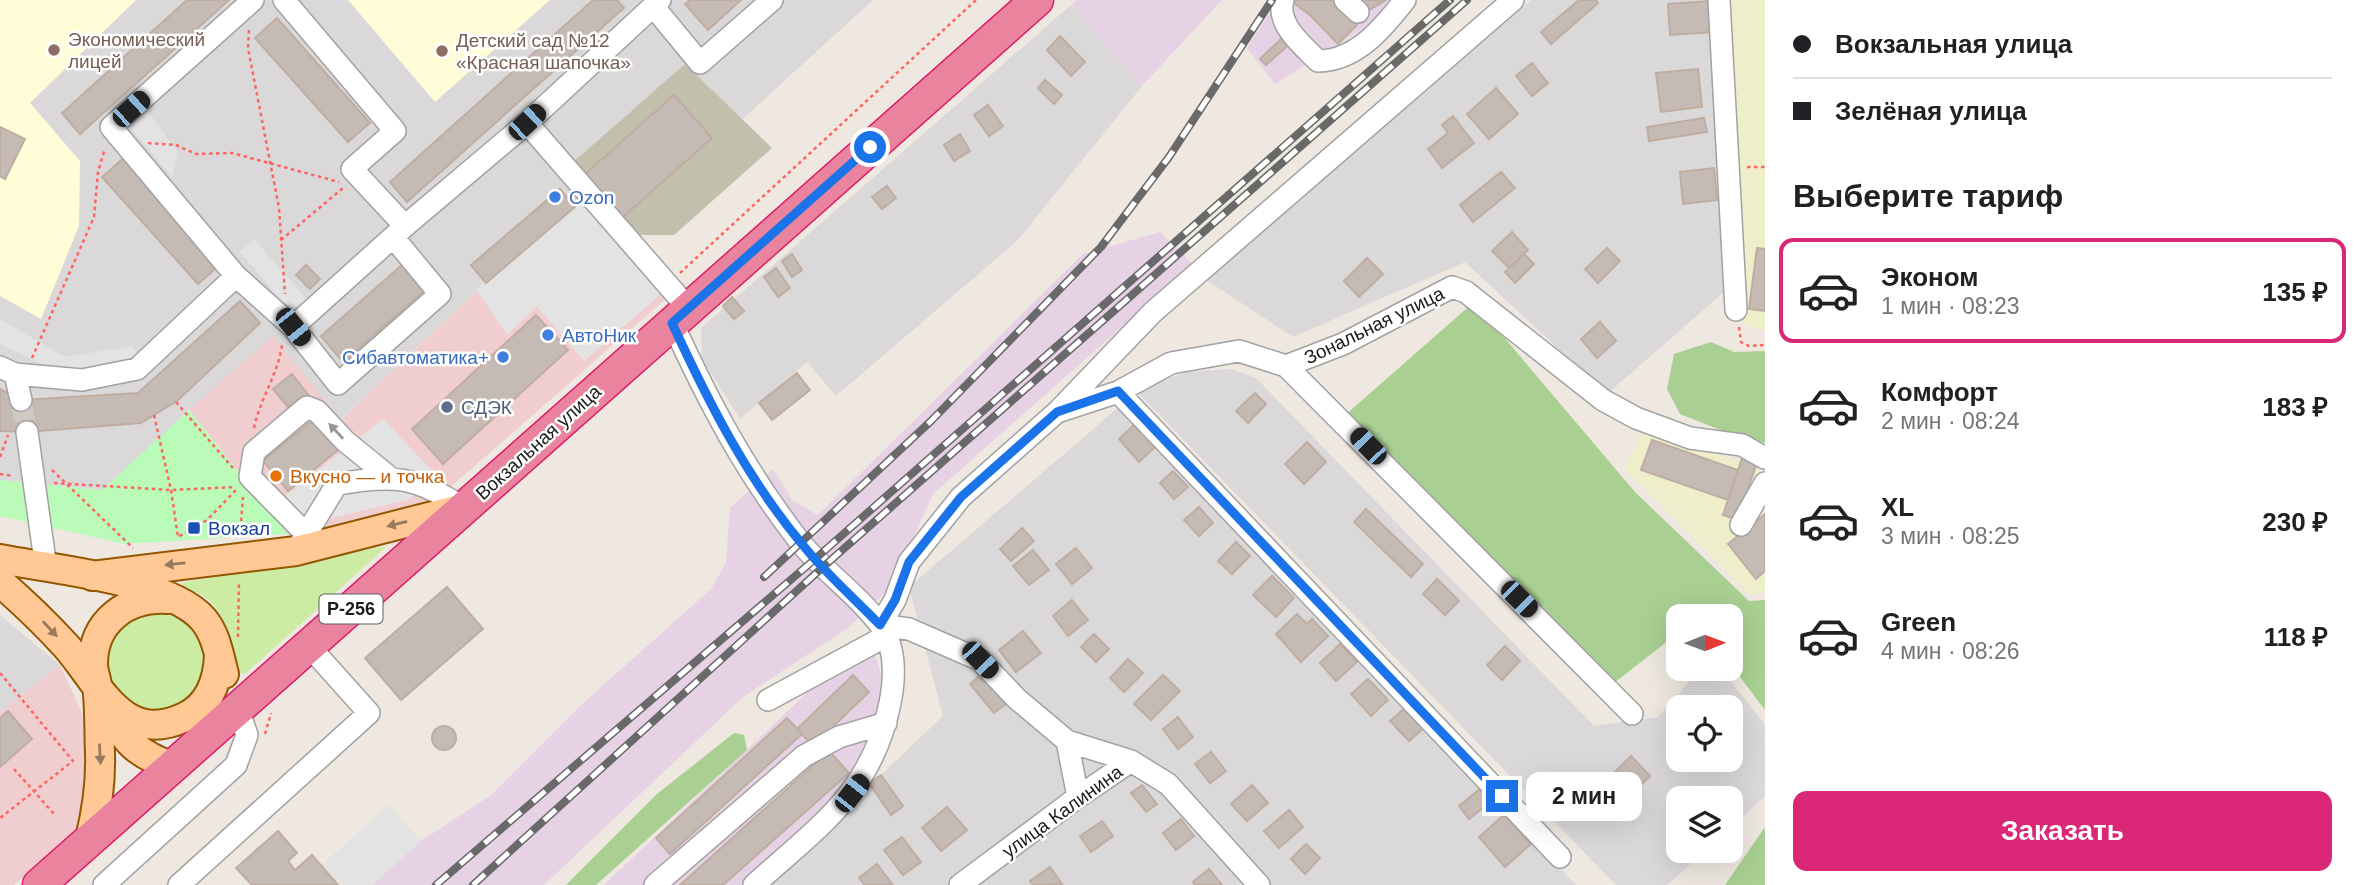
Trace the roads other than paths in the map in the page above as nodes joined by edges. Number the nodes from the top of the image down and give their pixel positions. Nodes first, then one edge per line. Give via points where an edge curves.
1 (253, 0) edge
2 (284, 0) edge
3 (772, 0) edge
4 (1283, 0) edge
5 (1405, 0) edge
6 (1513, 0) edge
7 (1719, 0) edge
8 (1032, 2) edge
9 (657, 3) edge
10 (527, 122) junction
11 (399, 232) junction
12 (236, 276) junction
13 (676, 305) junction
14 (1737, 310) road end
15 (290, 324) junction
16 (1286, 366) junction
17 (13, 372) edge
18 (1118, 391) junction
19 (21, 400) tunnel mouth
20 (1057, 412) junction
21 (21, 436) tunnel mouth
22 (1765, 458) edge
23 (387, 476) junction
24 (1765, 483) edge
25 (464, 508) junction
26 (1741, 525) dead end
27 (300, 542) junction
28 (0, 559) edge
29 (46, 568) junction
30 (92, 576) junction
31 (0, 582) edge
32 (170, 599) junction
33 (883, 631) junction
34 (309, 646) junction
35 (228, 647) junction
36 (104, 696) junction
37 (768, 701) dead end
38 (238, 702) junction
39 (1632, 714) dead end
40 (886, 723) junction
41 (1067, 741) junction
42 (1131, 761) junction
43 (173, 767) junction
44 (1078, 797) junction
45 (90, 839) junction
46 (1560, 857) dead end
47 (39, 885) edge
48 (104, 885) edge
49 (179, 885) edge
50 (655, 885) edge
51 (754, 885) edge
52 (960, 885) edge
53 (1259, 885) edge

1 - 12 street via 117,134
2 - 11 street via 395,131 352,169
3 - 9 street via 700,63
4 - 5 street via 1282,18 1299,43 1318,61 1335,61 1363,45
6 - 20 street via 1153,312
7 - 14 street
8 - 13 highway, Вокзальная улица / Р-256
9 - 10 street
10 - 11 street
10 - 13 street
11 - 15 street
11 - 15 street via 440,294 338,384
12 - 15 street
12 - 17 street via 137,369 82,380
13 - 25 highway, Вокзальная улица / Р-256
13 - 33 street via 707,400 769,501 810,554
16 - 18 street, Зональная улица via 1239,351 1171,363
16 - 22 street, Зональная улица via 1343,344 1451,287 1466,292 1603,400 1636,418 1690,438 1742,445
16 - 39 street
17 - 19 street
18 - 20 street, Зональная улица
18 - 46 street
20 - 33 street via 961,497 909,562
21 - 29 street via 33,480
23 - 25 street via 430,486
23 - 27 street via 337,484
23 -> 27 street via 317,411 307,407 254,452 250,477
24 - 26 street
25 -> 27 main road
25 - 34 highway, Вокзальная улица / Р-256
27 -> 30 main road via 240,560
28 - 29 main road
29 - 30 main road
30 - 32 main road via 144,587
31 -> 36 main road via 44,622
32 - 35 main road via 203,619
32 - 36 main road via 131,603 114,613 102,628 93,666
33 - 37 street
33 - 40 street via 893,658 894,685
33 - 41 street via 909,629 980,660
34 - 38 highway, Вокзальная улица / Р-256
34 - 49 street via 369,713
35 - 36 main road via 208,696 191,714 175,722 141,723 125,717
35 - 38 main road
36 - 43 main road via 128,743 148,758
36 -> 45 main road via 99,805
38 - 43 highway, Вокзальная улица / Р-256
38 - 48 street via 247,735 236,765
40 - 50 street via 839,737 804,756
40 - 51 street via 877,753 849,797
41 - 42 street
41 - 44 street
42 - 44 street, улица Калинина
42 - 53 street via 1168,783
43 - 45 highway, Вокзальная улица / Р-256
44 - 52 street, улица Калинина
45 - 47 highway, Вокзальная улица / Р-256

